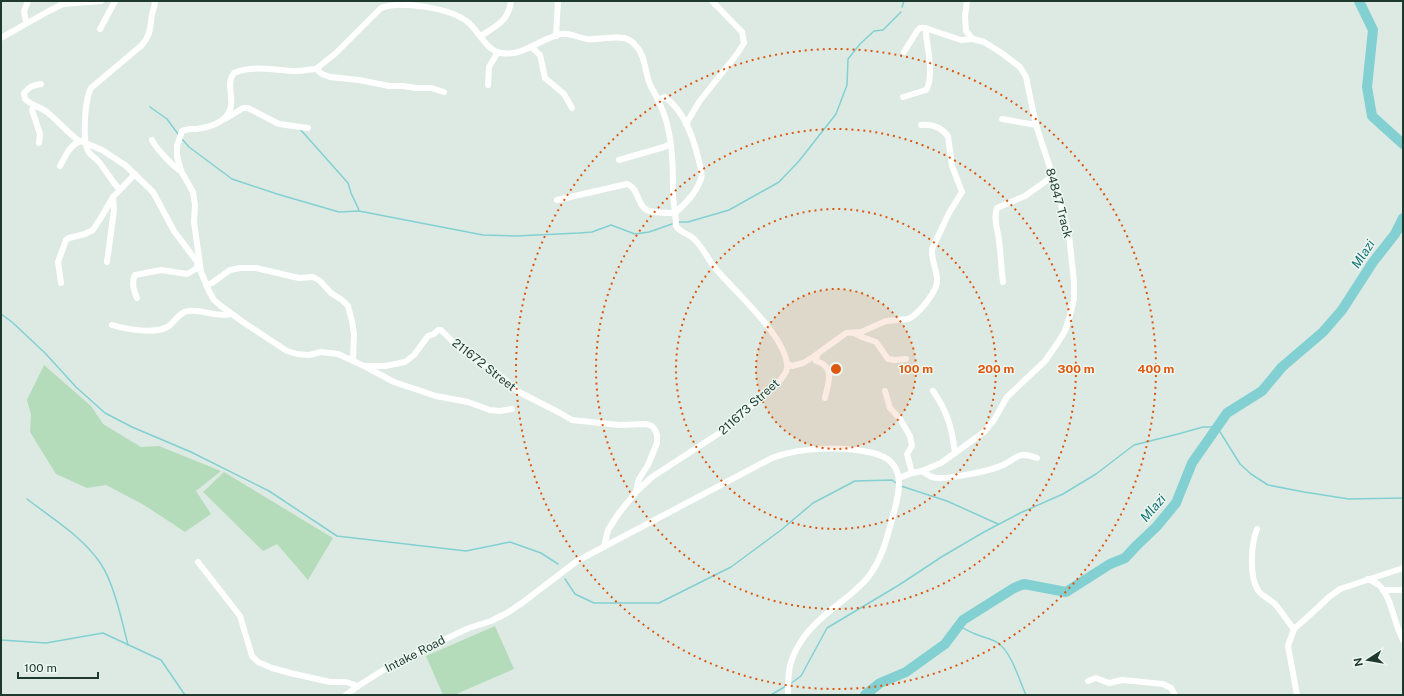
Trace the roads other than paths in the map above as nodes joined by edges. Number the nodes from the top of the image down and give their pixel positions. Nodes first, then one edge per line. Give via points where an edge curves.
1 (28, 1) edge
2 (102, 1) edge
3 (115, 1) edge
4 (155, 1) edge
5 (384, 1) edge
6 (512, 1) edge
7 (558, 1) edge
8 (712, 1) edge
9 (968, 1) edge
10 (420, 2) edge
11 (391, 3) edge
12 (110, 11) junction
13 (26, 23) junction
14 (100, 29) dead end
15 (928, 29) junction
16 (481, 36) junction
17 (556, 36) junction
18 (1, 38) edge
19 (973, 39) junction
20 (531, 47) junction
21 (498, 52) junction
22 (904, 52) dead end
23 (316, 69) junction
24 (41, 84) dead end
25 (488, 85) dead end
26 (444, 92) dead end
27 (903, 97) dead end
28 (658, 100) junction
29 (34, 105) junction
30 (572, 108) dead end
31 (225, 119) junction
32 (1002, 119) dead end
33 (686, 124) junction
34 (921, 125) dead end
35 (1036, 126) junction
36 (308, 128) dead end
37 (152, 140) dead end
38 (83, 142) junction
39 (39, 143) dead end
40 (670, 144) junction
41 (619, 160) dead end
42 (60, 166) dead end
43 (181, 171) junction
44 (135, 174) junction
45 (1053, 176) junction
46 (119, 189) junction
47 (113, 197) junction
48 (557, 200) dead end
49 (676, 213) junction
50 (107, 262) dead end
51 (198, 263) junction
52 (1003, 282) dead end
53 (61, 283) dead end
54 (206, 285) junction
55 (137, 298) dead end
56 (231, 314) junction
57 (112, 325) dead end
58 (854, 333) junction
59 (817, 355) junction
60 (906, 359) dead end
61 (353, 361) junction
62 (788, 364) junction
63 (364, 366) junction
64 (885, 391) dead end
65 (933, 391) dead end
66 (825, 398) dead end
67 (512, 409) dead end
68 (955, 453) junction
69 (1037, 458) dead end
70 (922, 471) junction
71 (912, 473) junction
72 (899, 478) junction
73 (634, 493) junction
74 (1257, 529) dead end
75 (604, 546) junction
76 (198, 562) dead end
77 (1403, 568) edge
78 (1368, 579) junction
79 (1383, 590) junction
80 (1403, 590) edge
81 (1294, 629) junction
82 (1403, 640) edge
83 (1088, 681) dead end
84 (358, 686) junction
85 (346, 695) edge
86 (788, 695) edge
87 (1174, 695) edge
88 (1297, 695) edge

1 - 13 street via 24,11
2 - 12 street
2 - 13 street via 63,4
3 - 12 street
4 - 38 street via 152,27 145,41 89,90
5 - 11 street
6 - 16 street via 504,20
7 - 17 street
8 - 33 street via 742,32 744,43 699,102
9 - 19 street via 965,26
10 - 11 street
10 - 16 street via 459,17
11 - 23 street via 381,8 336,53
12 - 14 street
13 - 18 street
15 - 19 street, 84847 Track via 962,40
15 - 22 street via 918,28
15 - 27 street via 928,87 926,90
16 - 21 street
17 - 20 street
17 - 28 street via 566,34 589,39 621,38 633,42 640,50 649,84
19 - 35 street, 84847 Track via 988,44 1020,67 1026,77
20 - 21 street via 510,54
20 - 30 street via 540,55 545,78 564,94
21 - 25 street via 488,67
23 - 26 street via 330,77 389,86 431,88
23 - 31 street via 298,71 255,68 234,73 230,82 230,111
24 - 29 street via 33,85 24,93 25,99
28 - 33 street via 663,96 667,98
28 - 40 street via 667,124
29 - 38 street via 46,111 70,134
29 - 39 street via 32,110 40,134
31 - 36 street via 243,108 248,108 278,124
31 - 43 street via 198,129 182,130 177,150
32 - 35 street
33 - 49 street via 695,144 702,176 694,192
34 - 58 street via 936,127 948,136 952,166 962,192 933,246 937,283 916,315 908,319 886,321
35 - 45 street, 84847 Track
37 - 43 street via 156,148
38 - 42 street via 70,148
38 - 44 street via 118,160
38 - 46 street
40 - 41 street
40 - 49 street
43 - 51 street via 193,192
44 - 46 street
44 - 51 street via 156,195 174,231
45 - 52 street via 1025,196 997,208 995,218
45 - 68 street, 84847 Track via 1069,235 1074,282 1074,299 1065,331 1045,360 1011,392 984,432
46 - 47 street
47 - 50 street via 114,210
47 - 53 street via 93,230 66,240 58,262
48 - 49 street via 627,184 632,186 646,209
49 - 62 street via 677,228 694,239 710,262 764,322 784,351
51 - 54 street, 211672 Street
51 - 55 street via 196,269 187,274 161,270 135,275 133,284
54 - 56 street, 211672 Street via 214,300
54 - 61 street via 230,270 240,268 256,268 299,278 313,277 348,306 354,334
56 - 57 street via 186,311 169,326 160,330 125,329
56 - 61 street, 211672 Street via 287,351 303,355 321,352 338,354
58 - 59 street via 846,333
58 - 60 street via 879,344 888,359
59 - 62 street via 803,364
59 - 66 street via 816,361 827,366 829,371
61 - 63 street, 211672 Street
62 - 73 street, 211673 Street via 786,372 776,386 721,432 652,477
63 - 67 street via 394,382 436,396 468,402 490,410
63 - 73 street, 211672 Street via 385,366 405,362 414,355 428,336 442,330 462,350 496,372 519,392 572,420 652,426 657,435 657,443
64 - 71 street via 890,408 910,436 912,446 907,454
65 - 68 street via 950,423
68 - 70 street, 84847 Track via 941,463
69 - 70 street via 1020,455 988,470 938,478
70 - 71 street, 84847 Track
71 - 72 street, 84847 Track
72 - 75 street, Intake Road via 897,471 885,458 866,452 820,450 784,454
72 - 86 street via 897,503 876,566 869,577 805,635 788,668
73 - 75 street via 608,530
74 - 81 street via 1252,554 1252,574 1256,588 1274,604
75 - 84 street, Intake Road via 577,561 507,613 420,651 384,669
76 - 84 street via 236,611 252,656 258,662 290,673
77 - 78 street
78 - 79 street
78 - 81 street via 1340,589 1329,596
79 - 80 street
79 - 82 street
81 - 88 street via 1288,646
83 - 87 street via 1094,678 1109,682 1122,680 1163,684 1171,688
84 - 85 street, Intake Road

